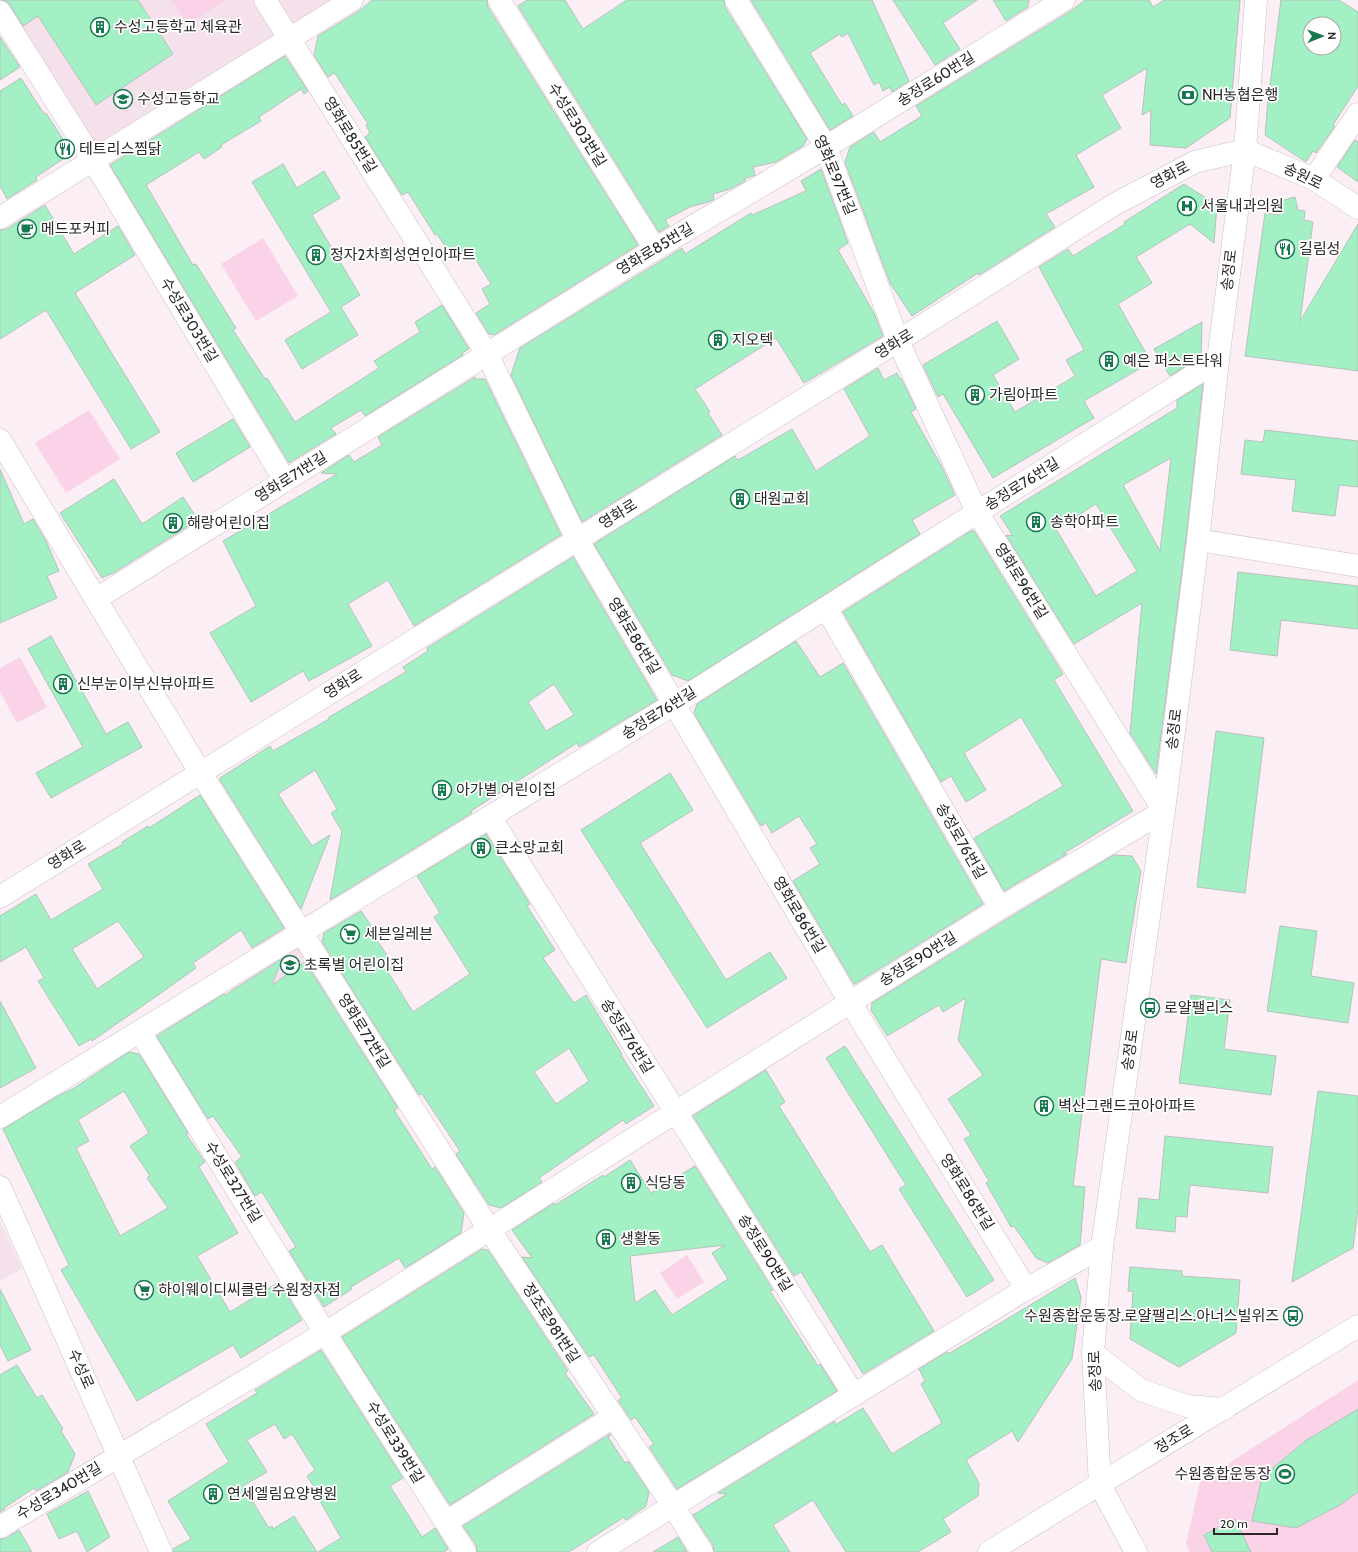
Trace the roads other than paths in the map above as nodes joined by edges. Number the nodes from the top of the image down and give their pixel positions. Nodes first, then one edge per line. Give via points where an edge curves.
1 (265, 0) edge
2 (352, 0) edge
3 (499, 0) edge
4 (736, 0) edge
5 (1064, 0) edge
6 (1256, 0) edge
7 (1042, 6) edge
8 (0, 12) edge
9 (290, 39) junction
10 (1358, 114) edge
11 (826, 147) junction
12 (1245, 150) junction
13 (93, 160) junction
14 (1314, 179) junction
15 (1358, 208) edge
16 (0, 218) edge
17 (655, 249) junction
18 (898, 341) junction
19 (487, 354) junction
20 (1218, 360) junction
21 (0, 440) edge
22 (285, 481) junction
23 (978, 512) junction
24 (577, 539) junction
25 (1198, 540) junction
26 (1358, 566) edge
27 (96, 599) junction
28 (826, 608) junction
29 (674, 704) junction
30 (200, 772) junction
31 (1164, 811) junction
32 (490, 817) junction
33 (0, 897) edge
34 (1000, 908) junction
35 (302, 933) junction
36 (850, 1002) junction
37 (140, 1032) junction
38 (675, 1112) junction
39 (0, 1117) edge
40 (0, 1187) edge
41 (489, 1229) junction
42 (1102, 1247) junction
43 (1026, 1288) junction
44 (1358, 1326) edge
45 (325, 1333) junction
46 (1093, 1353) junction
47 (854, 1395) junction
48 (1224, 1409) junction
49 (613, 1417) junction
50 (119, 1455) junction
51 (1100, 1485) junction
52 (674, 1506) junction
53 (446, 1522) junction
54 (0, 1527) edge
55 (161, 1552) edge
56 (465, 1552) edge
57 (598, 1552) edge
58 (702, 1552) edge
59 (989, 1552) edge
60 (1136, 1552) edge

1 - 9 street, 영화로85번길
2 - 9 street
3 - 17 street, 수성로303번길
4 - 11 street, 영화로97번길
5 - 7 street, 송정로60번길
6 - 12 street, 송정로
7 - 11 street, 송정로60번길
8 - 13 street, 수성로303번길
9 - 13 street
9 - 19 street, 영화로85번길
10 - 14 street
11 - 17 street, 영화로85번길
11 - 18 street, 영화로97번길
12 - 14 street, 송원로
12 - 18 street, 영화로 via 1195,162 1115,204
12 - 20 street, 송정로
13 - 16 street
13 - 22 street, 수성로303번길
14 - 15 street, 송원로
17 - 19 street, 영화로85번길
18 - 23 street, 영화로96번길
18 - 24 street, 영화로
19 - 22 street, 영화로71번길
19 - 24 street, 영화로85번길
20 - 23 street, 송정로76번길
20 - 25 street, 송정로
21 - 27 street
22 - 27 street, 영화로71번길
23 - 28 street, 송정로76번길
23 - 31 street, 영화로96번길
24 - 29 street, 영화로86번길
24 - 30 street, 영화로
25 - 26 street
25 - 31 street, 송정로
27 - 30 street
28 - 29 street, 송정로76번길
28 - 34 street, 송정로76번길
29 - 32 street, 송정로76번길
29 - 36 street, 영화로86번길
30 - 33 street, 영화로
30 - 35 street, 영화로72번길
31 - 34 street, 송정로90번길
31 - 42 street, 송정로
32 - 35 street, 송정로76번길
32 - 38 street, 송정로76번길
34 - 36 street, 송정로90번길
35 - 37 street
35 - 41 street, 영화로72번길
36 - 38 street, 송정로90번길
36 - 43 street, 영화로86번길
37 - 39 street
37 - 45 street, 수성로327번길
38 - 41 street, 송정로90번길
38 - 47 street, 송정로90번길
40 - 50 street, 수성로
41 - 45 street
41 - 49 street, 정조로981번길
42 - 43 street
42 - 46 street, 송정로
43 - 47 street
44 - 48 street, 정조로
45 - 50 street
45 - 53 street, 수성로339번길
46 - 48 street via 1141,1390 1187,1406
46 - 51 street, 송정로
47 - 52 street
48 - 51 street, 정조로
49 - 52 street, 정조로981번길
49 - 53 street
50 - 54 street, 수성로340번길
50 - 55 street, 수성로
51 - 59 street, 정조로
51 - 60 street, 송정로
52 - 57 street
52 - 58 street, 정조로981번길
53 - 56 street, 수성로339번길

